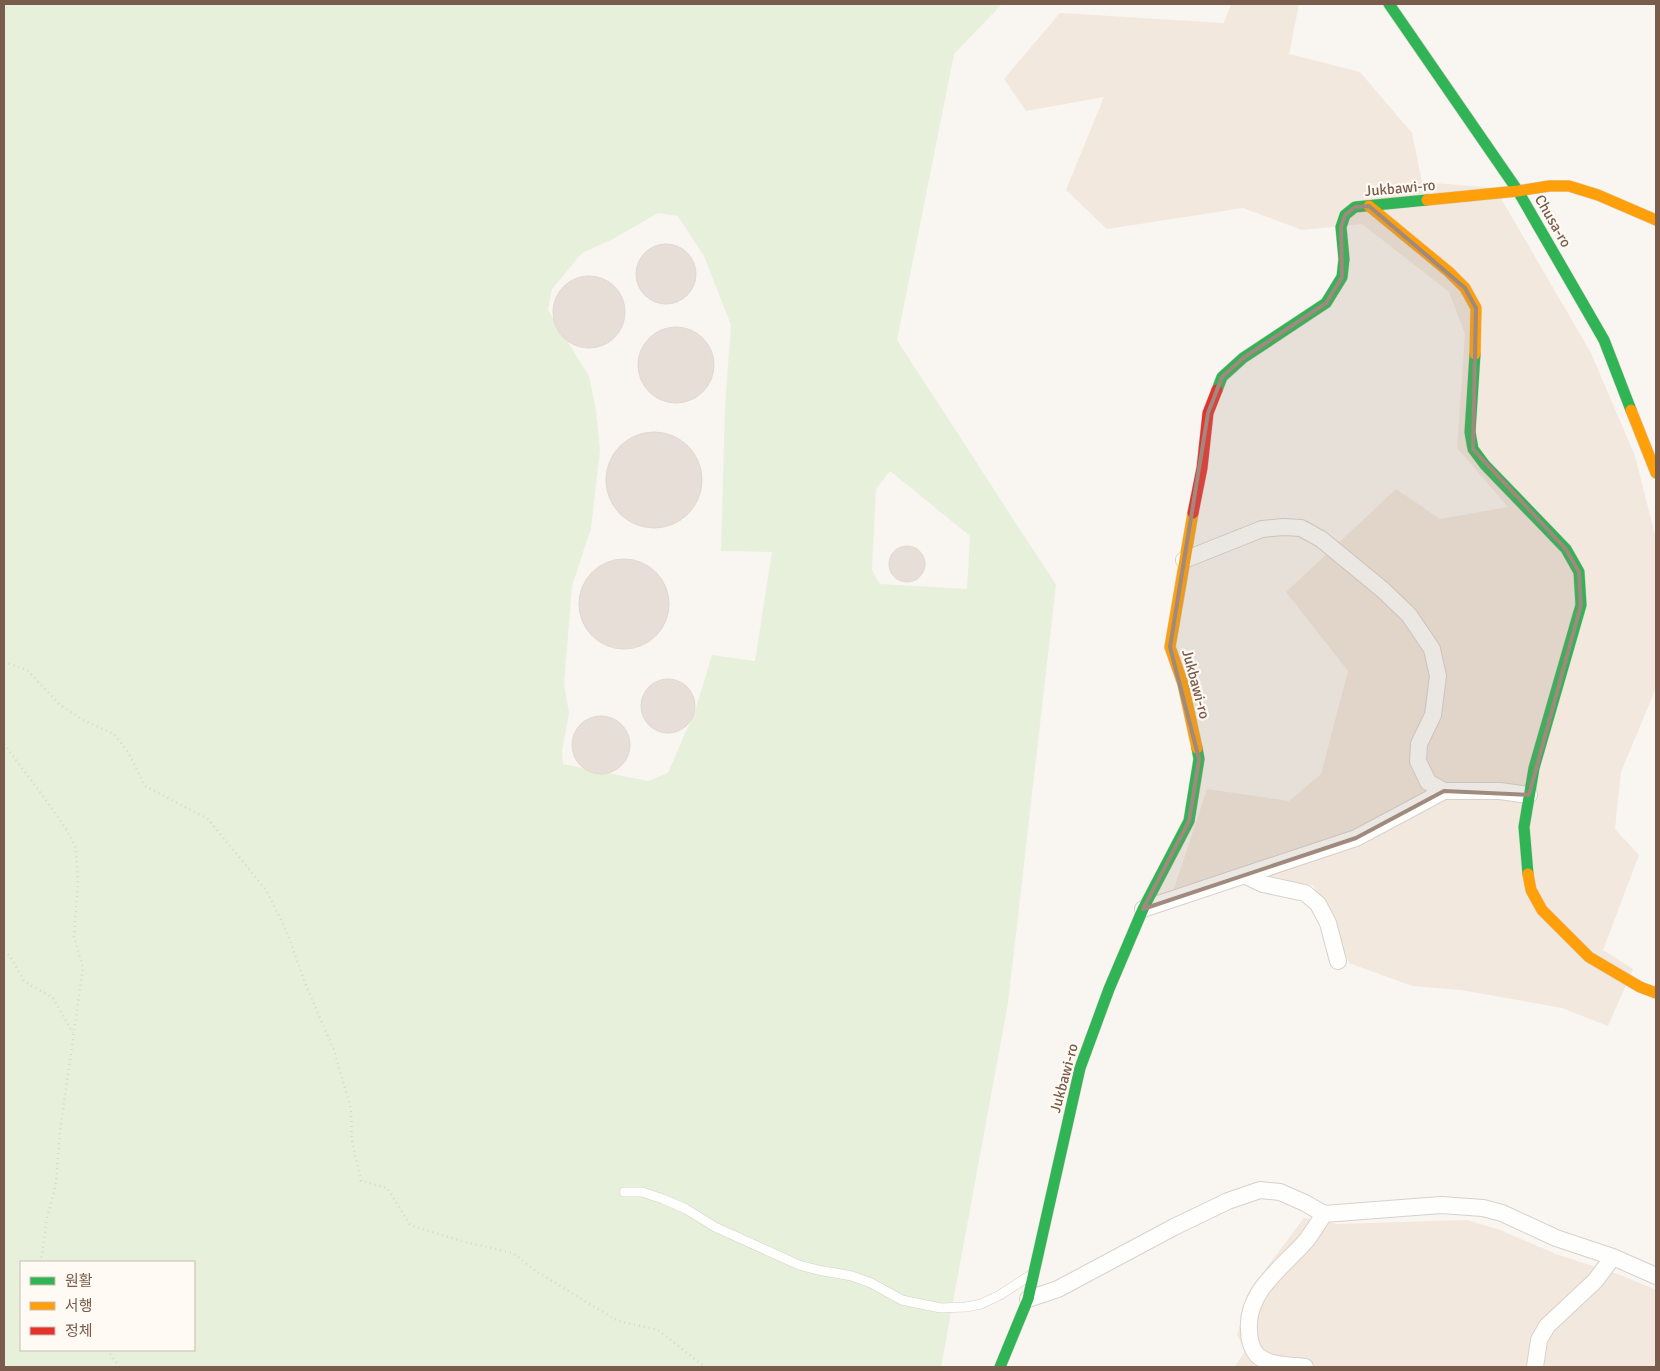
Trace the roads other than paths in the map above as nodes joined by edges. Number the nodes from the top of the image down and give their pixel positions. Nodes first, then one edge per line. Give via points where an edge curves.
1 (1388, 4) edge
2 (1518, 191) junction
3 (1369, 206) junction
4 (1656, 220) edge
5 (1656, 473) edge
6 (1184, 560) junction
7 (1444, 791) junction
8 (1529, 795) junction
9 (1244, 875) junction
10 (1143, 909) junction
11 (1338, 961) dead end
12 (1656, 993) edge
13 (624, 1192) dead end
14 (1324, 1214) junction
15 (1614, 1257) junction
16 (1034, 1273) junction
17 (1656, 1276) edge
18 (1028, 1299) junction
19 (1000, 1367) edge
20 (1305, 1367) edge
21 (1535, 1367) edge

1 - 2 street, Chusa-ro
2 - 3 street, Jukbawi-ro
2 - 4 street, Jukbawi-ro via 1569,186
2 - 5 street, Chusa-ro via 1604,340
3 - 6 street, Jukbawi-ro via 1355,207 1344,215 1341,227 1342,277 1326,303 1243,358 1222,377 1208,413 1202,468
3 - 8 street via 1465,288 1476,308 1470,432 1473,449 1566,548 1579,572 1581,605
6 - 7 street via 1262,529 1301,528 1383,590 1409,615 1432,648 1438,676 1433,715 1419,744 1418,761 1428,782
6 - 10 street, Jukbawi-ro via 1170,647 1183,684 1199,759 1189,821
7 - 8 street via 1500,791
7 - 9 street via 1356,838
8 - 12 street via 1524,827 1527,866 1531,890 1542,910 1589,957
9 - 10 street
9 - 11 street via 1263,884 1305,893 1318,904 1328,923
10 - 16 street, Jukbawi-ro via 1080,1068
13 - 16 lane via 642,1192 663,1199 799,1265 852,1276 902,1300 928,1306 981,1304
14 - 15 street via 1441,1206 1483,1208 1502,1213 1556,1238
14 - 18 street via 1280,1192 1260,1190 1228,1201 1174,1227 1058,1289
14 - 20 street via 1305,1242 1261,1288 1248,1318 1250,1342 1258,1356 1272,1363
15 - 17 street
15 - 21 street via 1595,1281 1547,1326 1538,1340
16 - 18 street, Jukbawi-ro
18 - 19 street, Jukbawi-ro

